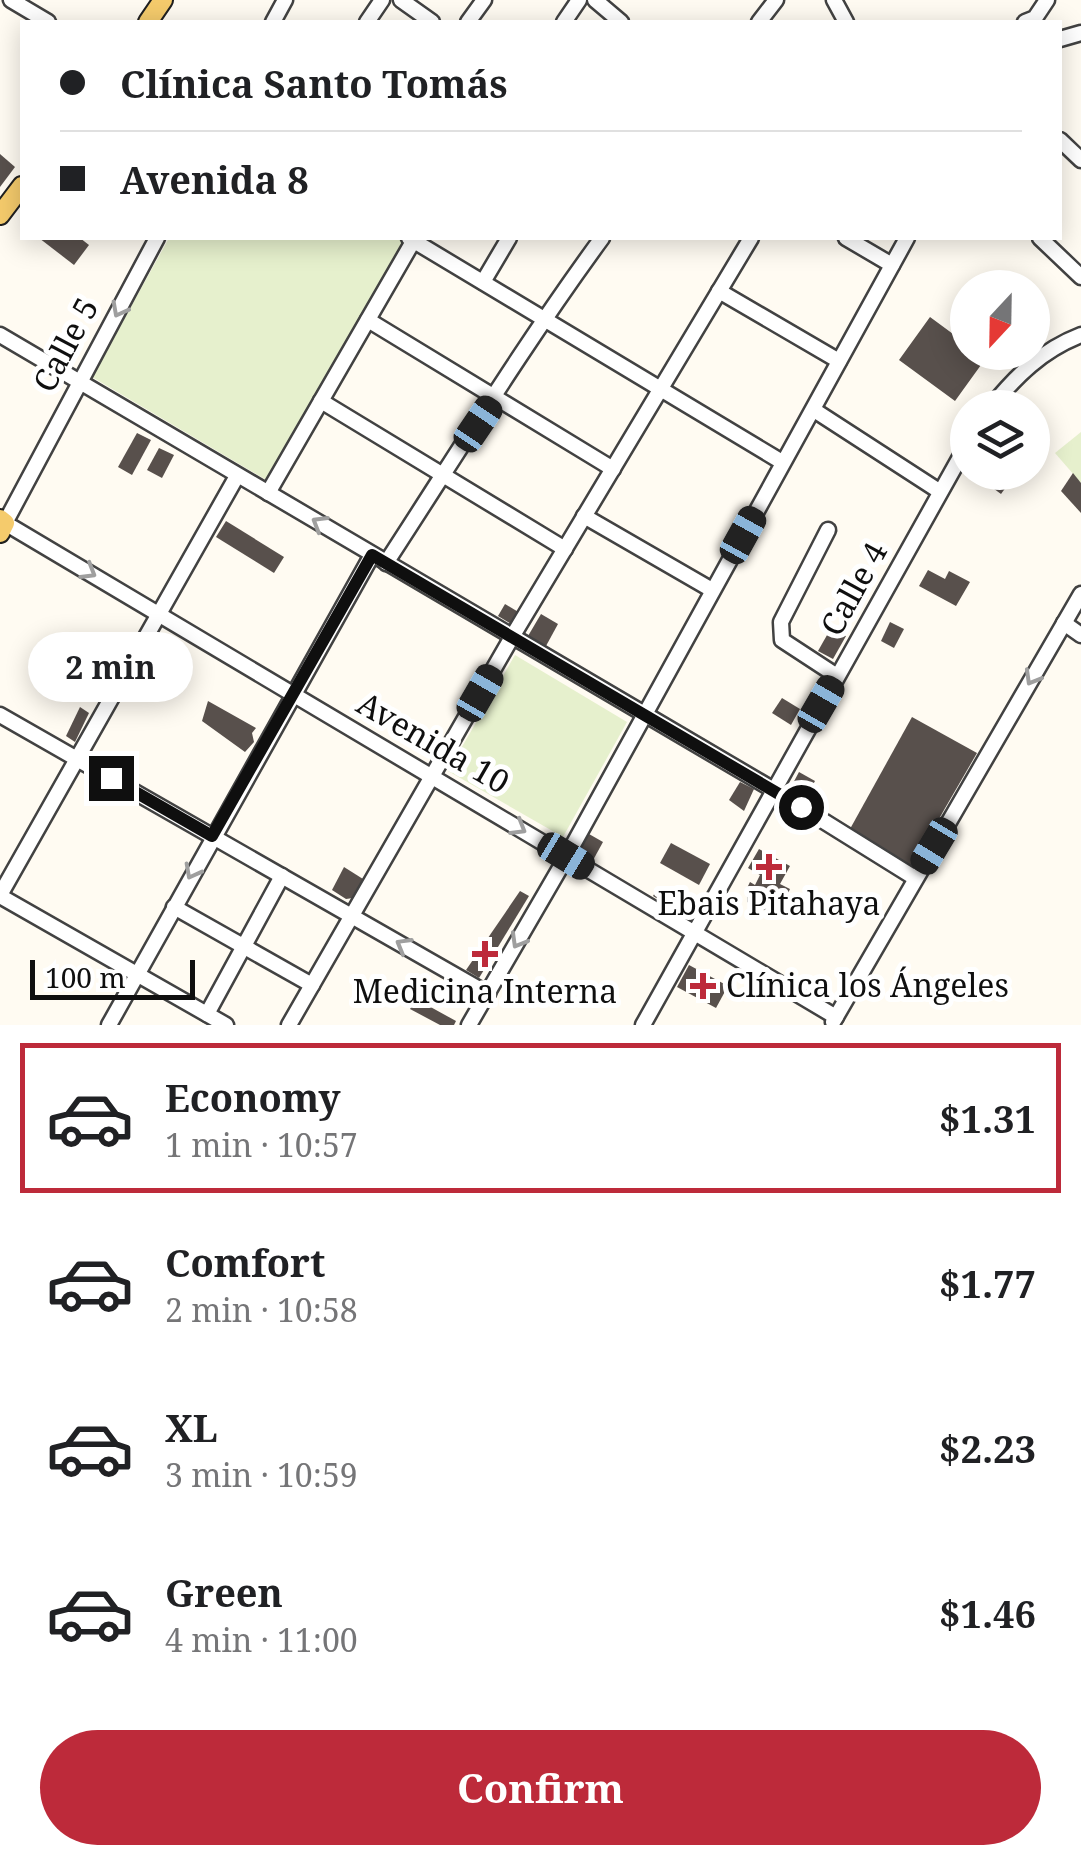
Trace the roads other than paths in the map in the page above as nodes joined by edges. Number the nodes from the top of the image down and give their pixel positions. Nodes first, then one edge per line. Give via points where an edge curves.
1 (10, 0) edge
2 (401, 0) edge
3 (595, 0) edge
4 (776, 0) edge
5 (1047, 0) edge
6 (45, 20) edge
7 (429, 20) edge
8 (619, 20) edge
9 (761, 20) edge
10 (1030, 20) edge
11 (1062, 142) edge
12 (1081, 160) edge
13 (20, 189) edge
14 (0, 215) edge
15 (156, 240) edge
16 (411, 240) edge
17 (415, 240) edge
18 (508, 240) edge
19 (601, 240) edge
20 (750, 240) edge
21 (850, 240) edge
22 (906, 240) edge
23 (1042, 240) edge
24 (892, 264) junction
25 (1081, 277) edge
26 (483, 282) junction
27 (719, 291) junction
28 (543, 319) junction
29 (368, 320) junction
30 (1081, 334) edge
31 (0, 335) edge
32 (839, 361) junction
33 (80, 383) junction
34 (660, 389) junction
35 (1004, 390) edge
36 (495, 398) junction
37 (322, 400) junction
38 (814, 410) junction
39 (782, 462) junction
40 (613, 469) junction
41 (950, 473) edge
42 (237, 476) junction
43 (443, 476) junction
44 (939, 491) junction
45 (268, 493) junction
46 (584, 516) junction
47 (2, 525) edge
48 (828, 530) dead end
49 (565, 549) junction
50 (379, 559) junction
51 (712, 590) junction
52 (1081, 594) edge
53 (160, 615) junction
54 (1064, 623) junction
55 (1081, 635) edge
56 (512, 637) junction
57 (837, 676) junction
58 (290, 695) junction
59 (0, 715) edge
60 (644, 715) junction
61 (78, 759) junction
62 (432, 776) junction
63 (772, 789) junction
64 (212, 836) junction
65 (566, 856) junction
66 (282, 876) junction
67 (915, 878) junction
68 (0, 896) edge
69 (174, 907) junction
70 (352, 916) junction
71 (696, 934) junction
72 (243, 946) junction
73 (138, 975) junction
74 (312, 986) junction
75 (488, 994) junction
76 (206, 1014) junction
77 (834, 1021) edge
78 (109, 1025) edge
79 (226, 1025) edge
80 (289, 1025) edge
81 (469, 1025) edge
82 (643, 1025) edge

1 - 6 street
2 - 7 street
3 - 8 street
4 - 9 street
5 - 10 street
11 - 12 street
13 - 14 main road
15 -> 33 street, Calle 5
16 - 29 street
17 - 26 street
18 - 26 street
19 - 28 street
20 - 27 street
21 - 24 street
22 - 24 street
23 - 25 street
24 - 32 street
26 - 28 street
27 - 32 street
27 - 34 street
28 - 34 street
28 - 36 street
29 - 36 street
29 - 37 street
30 - 35 street via 1059,343
31 - 33 street
32 - 38 street
33 - 42 street
33 - 47 street, Calle 5
34 - 39 street
34 - 40 street
36 - 40 street
36 - 43 street
37 - 43 street
37 - 45 street
38 - 39 street
38 - 44 street
39 - 51 street
40 - 46 street
41 - 44 street, Calle 4
42 - 45 street
42 - 53 street
43 - 49 street
43 - 50 street
44 - 57 street, Calle 4
50 -> 45 street
46 - 49 street
46 - 51 street
47 -> 53 street, Avenida 10
48 - 57 street via 779,634
49 - 56 street
50 - 56 street
50 - 58 street
51 - 60 street
52 - 54 street
53 - 58 street, Avenida 10
53 - 61 street
54 - 55 street
54 -> 67 street
56 - 60 street
56 - 62 street
57 - 63 street, Calle 4
58 - 62 street, Avenida 10
58 - 64 street
59 - 61 street
60 - 63 street
60 - 65 street
61 - 64 street
61 - 68 street
62 -> 65 street, Avenida 10
62 - 70 street
63 - 67 street
63 - 71 street, Calle 4
64 - 66 street
64 -> 69 street
65 - 71 street, Avenida 10
65 -> 75 street
66 - 70 street
66 - 72 street
67 - 77 street
68 - 73 street
69 - 72 street
69 - 73 street
70 - 74 street
75 -> 70 street
71 - 77 street, Avenida 10
71 - 82 street, Calle 4
72 - 74 street
72 - 76 street
73 - 76 street
73 - 78 street
74 - 80 street
75 - 81 street
76 - 79 street

